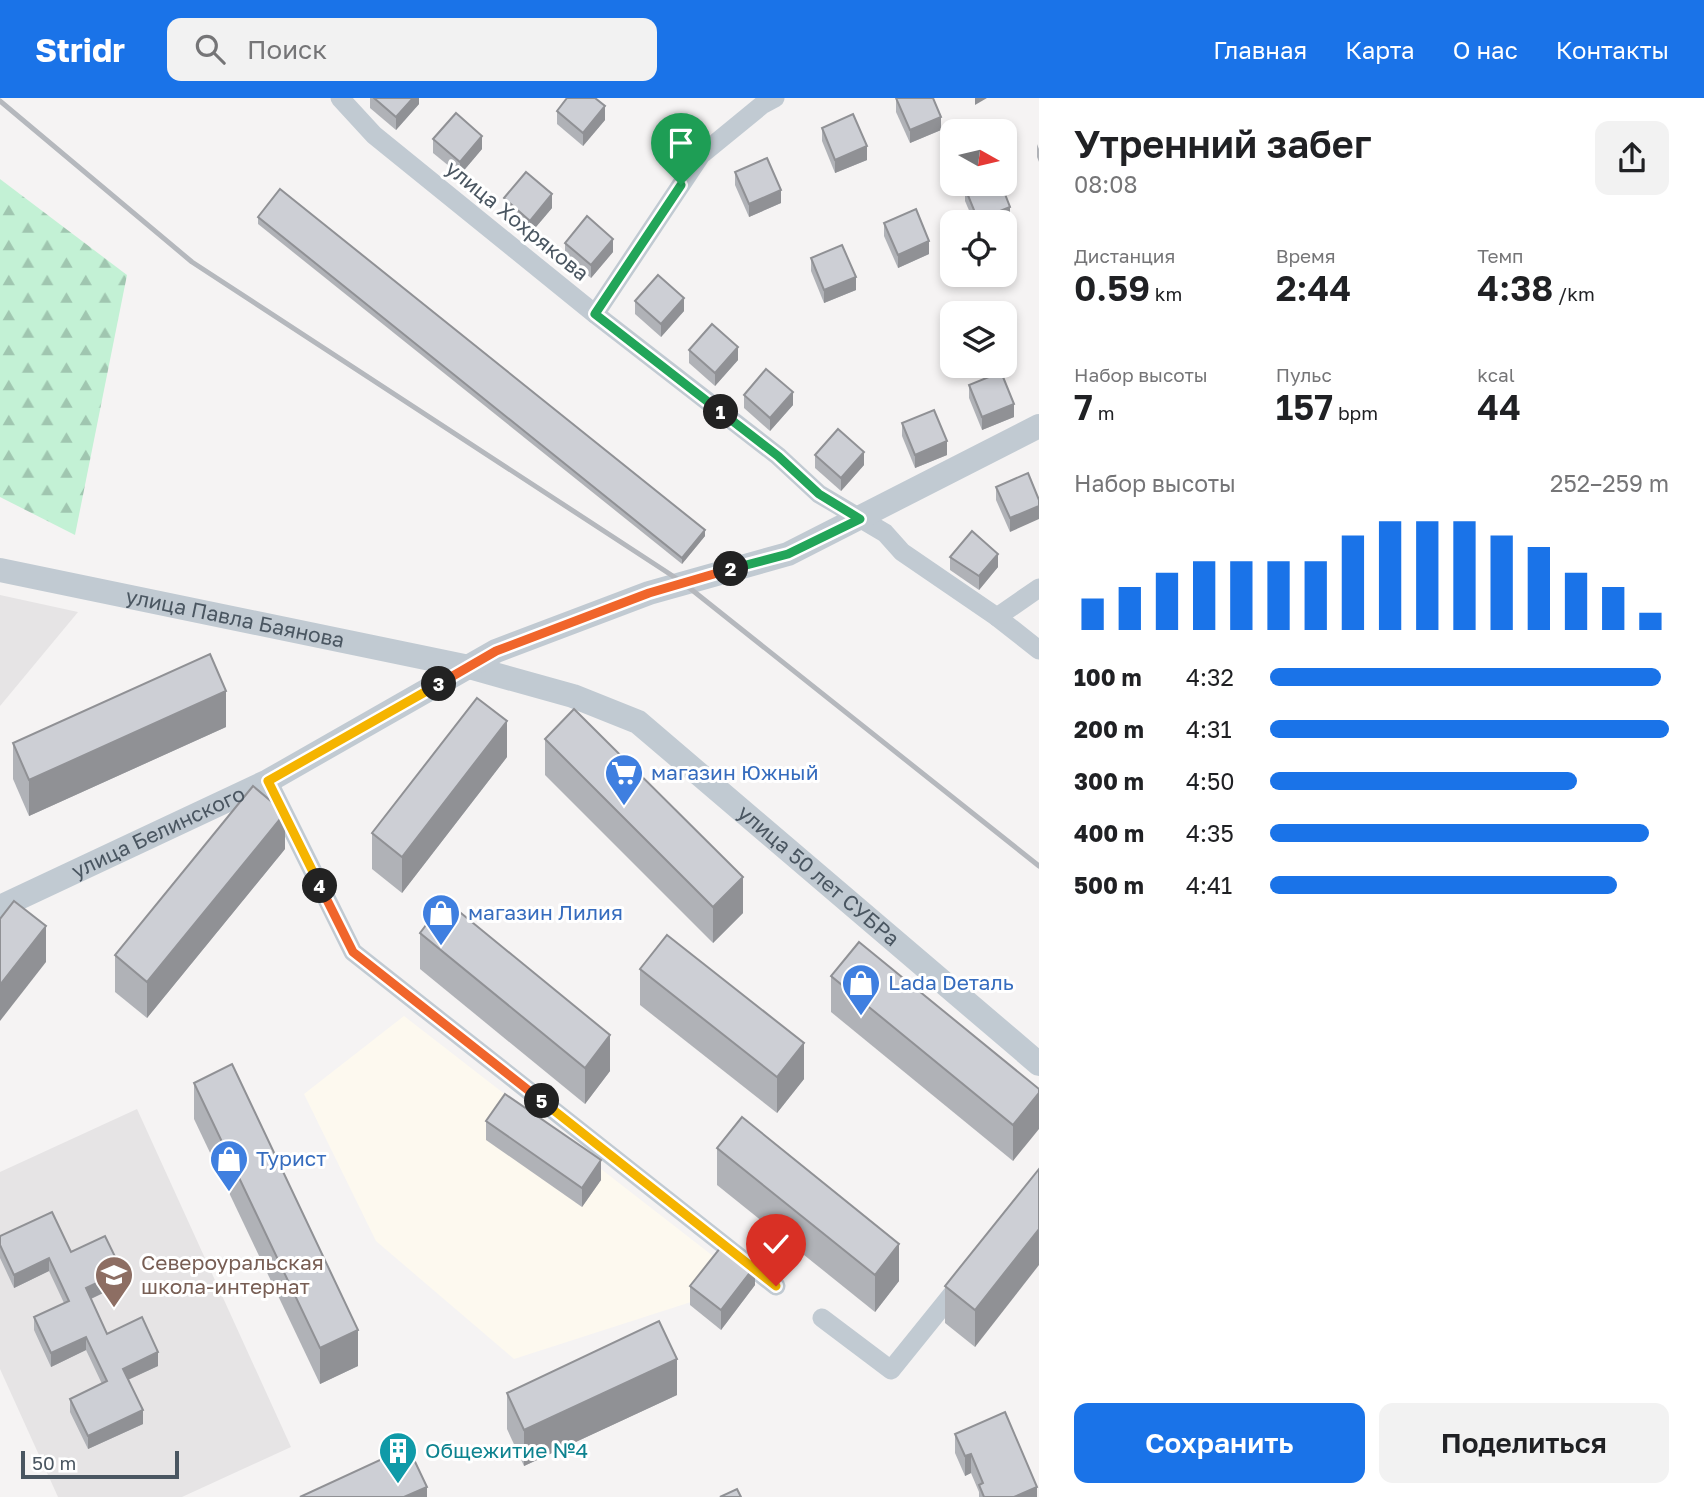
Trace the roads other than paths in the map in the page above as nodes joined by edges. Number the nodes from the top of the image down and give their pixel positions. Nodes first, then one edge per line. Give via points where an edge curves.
1 (340, 98) edge
2 (775, 98) edge
3 (595, 314) junction
4 (1039, 426) edge
5 (860, 519) junction
6 (0, 570) edge
7 (1039, 588) edge
8 (997, 617) junction
9 (1039, 650) edge
10 (469, 667) junction
11 (268, 781) junction
12 (0, 907) edge
13 (1039, 1064) edge
14 (975, 1265) edge
15 (776, 1286) dead end
16 (822, 1318) dead end

1 - 3 street, улица Хохрякова via 374,135
2 - 3 street via 701,155
3 - 5 street, улица Хохрякова via 778,456 819,494
4 - 5 street, улица Белинского
5 - 8 street, улица Хохрякова
5 - 10 street, улица Белинского via 788,554 649,593 496,651
6 - 10 street, улица Павла Баянова
7 - 8 street
8 - 9 street, улица Хохрякова
10 - 11 street, улица Белинского
10 - 13 street, улица 50 лет СУБРа via 573,696 638,722
11 - 12 street, улица Белинского
11 - 15 street via 353,952
14 - 16 street via 891,1370

